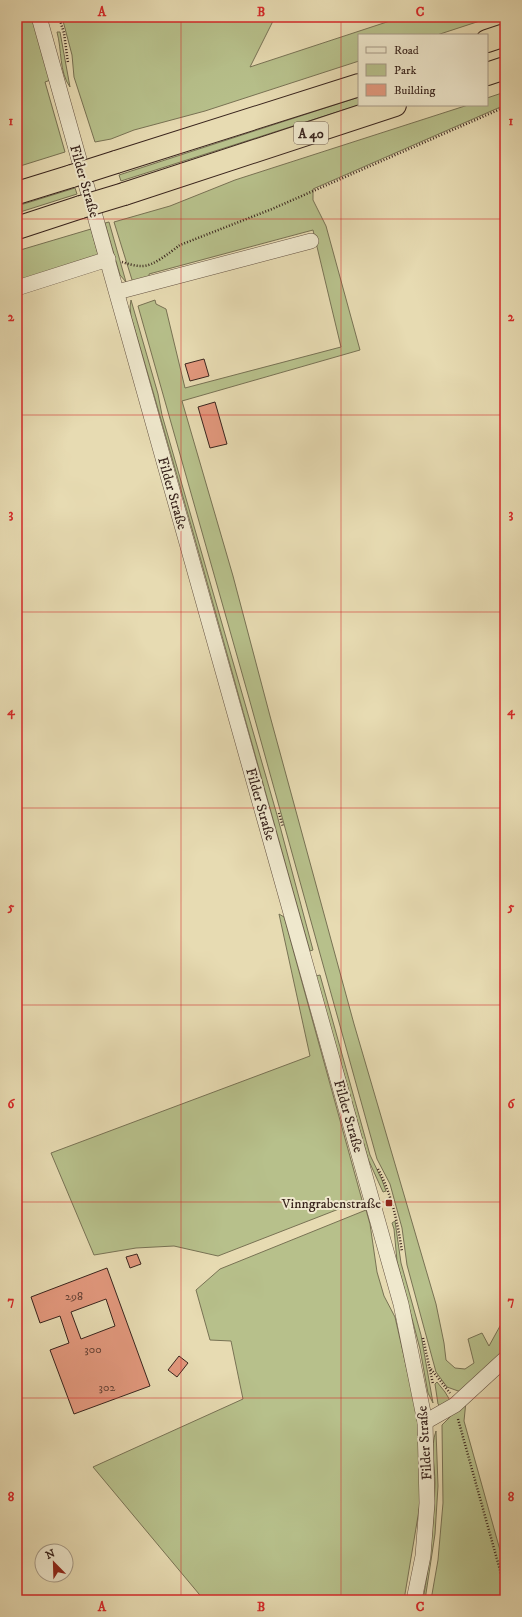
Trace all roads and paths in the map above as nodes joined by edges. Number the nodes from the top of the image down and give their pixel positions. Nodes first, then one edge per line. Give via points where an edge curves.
1 (39, 17) edge
2 (505, 35) edge
3 (488, 41) edge
4 (505, 68) edge
5 (488, 74) edge
6 (358, 85) edge
7 (392, 106) edge
8 (505, 108) edge
9 (17, 193) edge
10 (17, 228) edge
11 (311, 241) dead end
12 (108, 259) junction
13 (17, 288) edge
14 (117, 292) junction
15 (505, 1359) edge
16 (430, 1367) dead end
17 (455, 1405) junction
18 (425, 1422) junction
19 (505, 1588) edge
20 (414, 1600) edge

1 - 12 street, Filder Straße
2 - 3 highway
4 - 5 highway
6 - 9 highway, A 40, bridge
7 - 10 highway, A 40, bridge
8 - 12 path via 272,209 180,245 156,263 143,267
11 - 14 street
12 - 13 street
12 - 14 street, Filder Straße
14 - 18 street, Filder Straße via 401,1304
15 - 17 street
16 - 17 path via 450,1393
17 - 18 street
17 - 19 path
18 - 20 street, Filder Straße via 427,1503 423,1556

